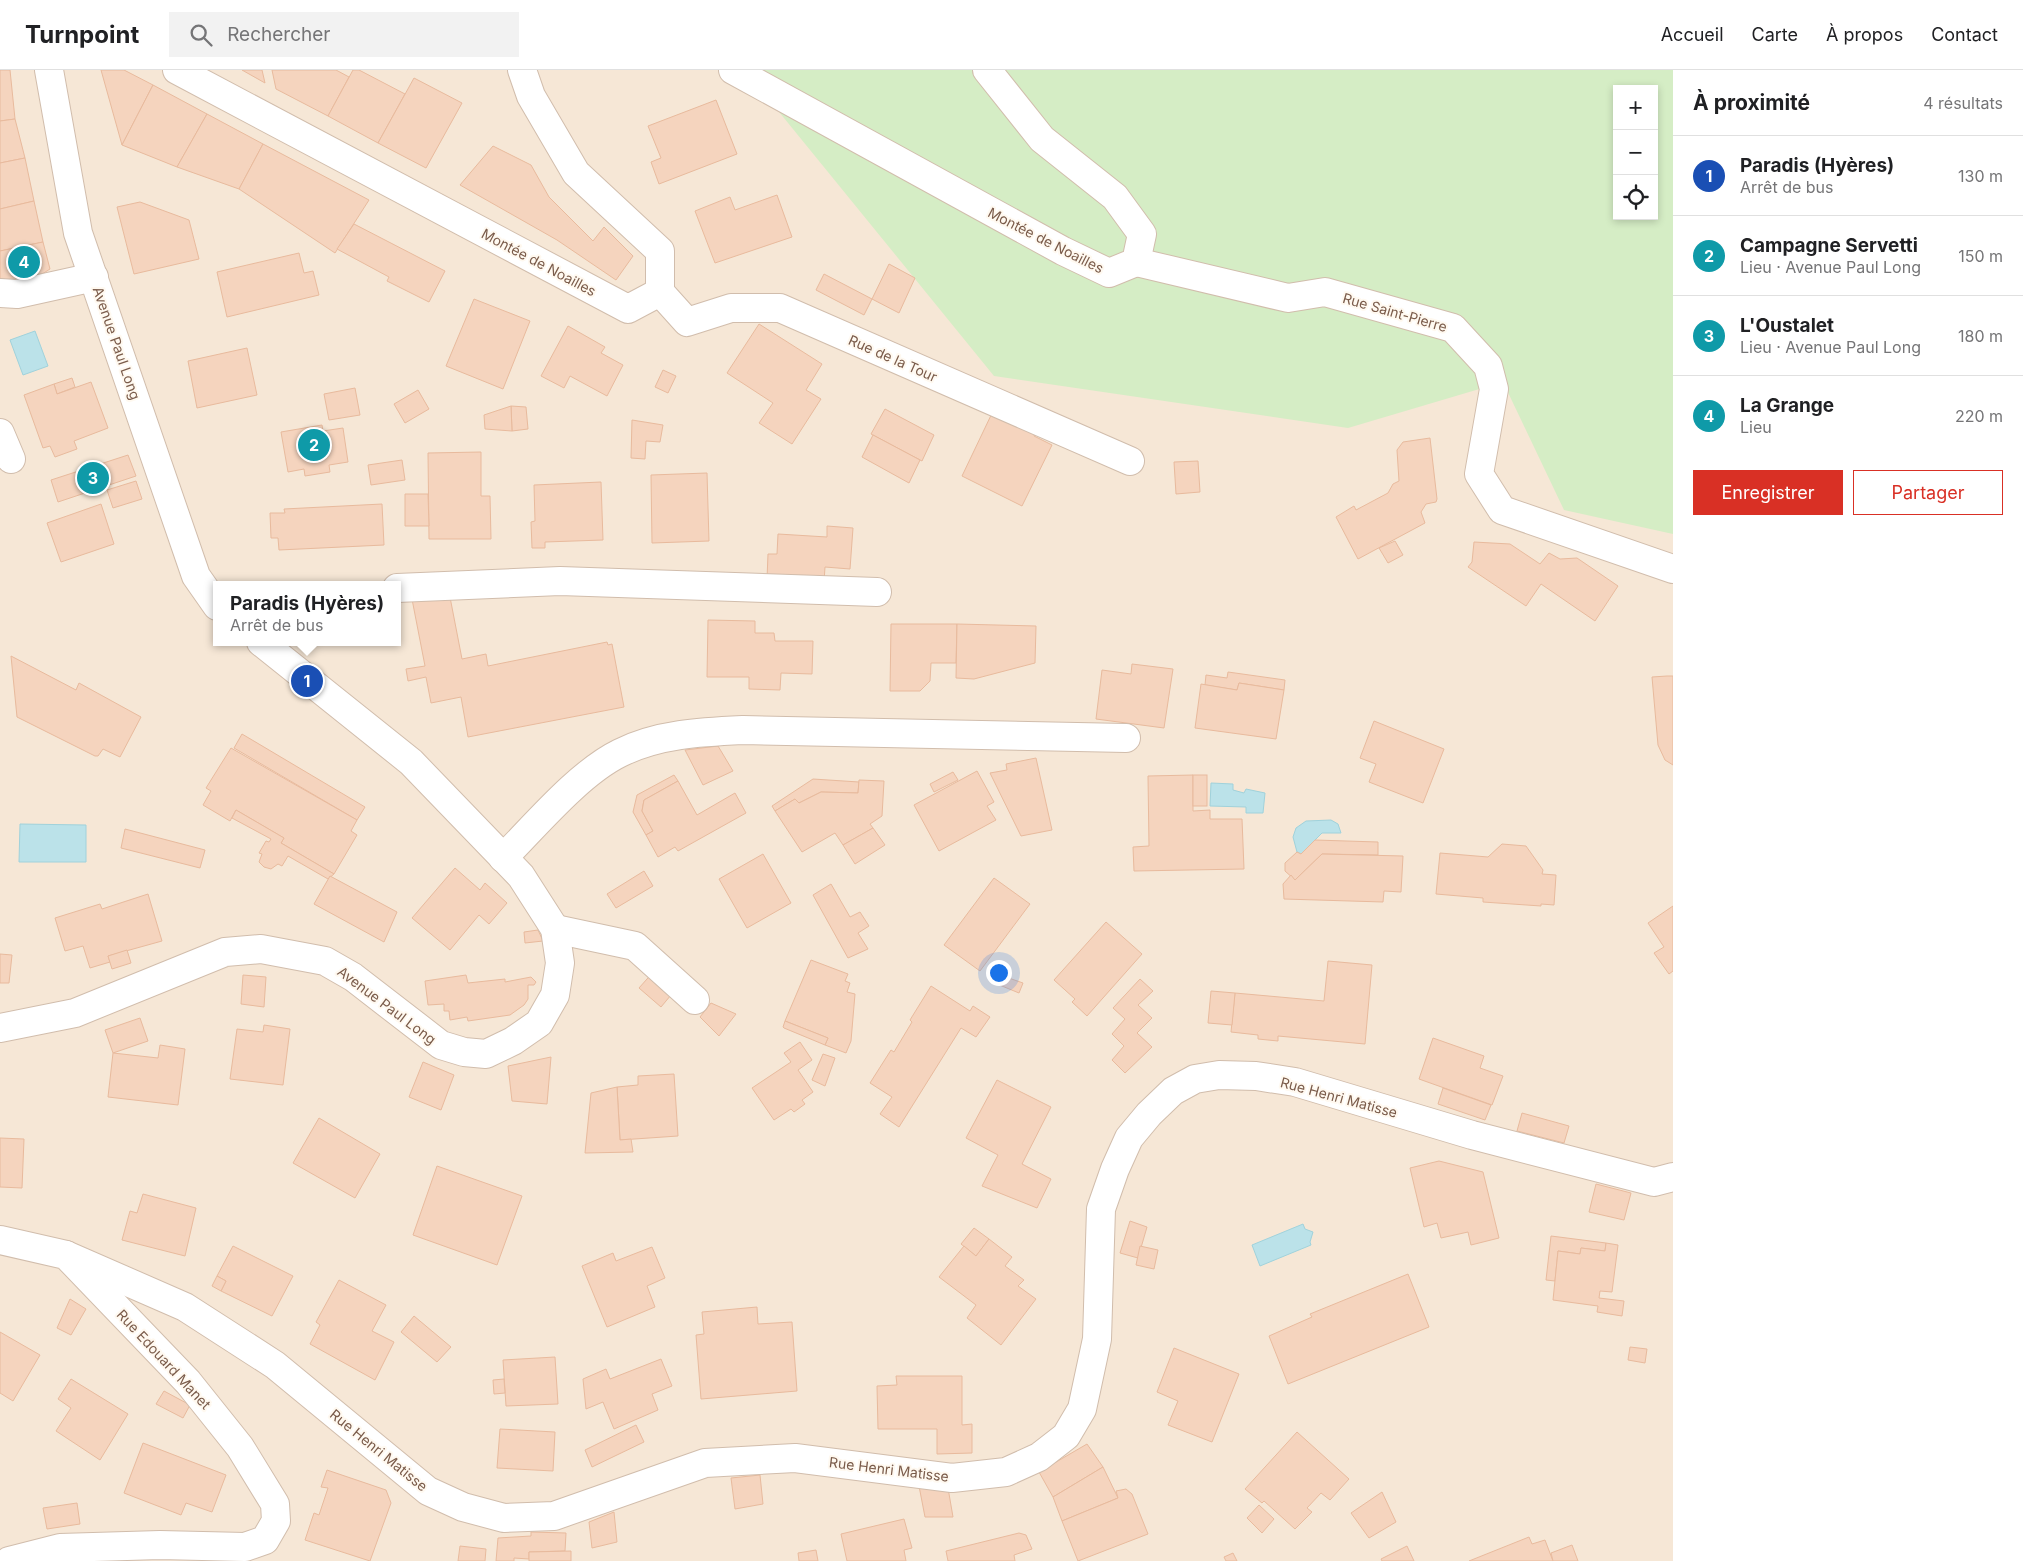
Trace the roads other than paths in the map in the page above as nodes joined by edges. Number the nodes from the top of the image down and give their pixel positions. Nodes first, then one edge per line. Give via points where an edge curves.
1 (48, 70) edge
2 (522, 70) edge
3 (733, 70) edge
4 (987, 70) edge
5 (184, 72) edge
6 (1136, 262) junction
7 (94, 277) junction
8 (0, 292) edge
9 (660, 292) junction
10 (0, 433) edge
11 (11, 459) dead end
12 (1130, 461) dead end
13 (1673, 569) edge
14 (401, 588) edge
15 (877, 592) dead end
16 (213, 599) edge
17 (266, 646) edge
18 (1126, 738) dead end
19 (503, 858) junction
20 (555, 929) junction
21 (695, 1000) dead end
22 (0, 1028) edge
23 (1663, 1180) edge
24 (0, 1240) edge
25 (66, 1255) junction
26 (10, 1561) edge

1 - 7 street, Avenue Paul Long via 78,233
2 - 9 street via 530,96 576,173 660,251
3 - 6 street, Montée de Noailles via 1109,273
4 - 6 street via 1042,138 1115,197 1142,234
5 - 9 street, Montée de Noailles via 628,309
6 - 13 street, Rue Saint-Pierre via 1288,298 1325,292 1453,328 1488,366 1494,389 1479,474 1502,510
7 - 8 street via 17,294
7 - 16 street, Avenue Paul Long via 196,576
9 - 12 street, Rue de la Tour via 687,322 730,308 780,308
10 - 11 street
14 - 15 street via 560,580
17 - 19 street, Avenue Paul Long via 411,762
18 - 19 street via 743,730 692,732 619,753 586,776
19 - 20 street, Avenue Paul Long via 521,876
20 - 21 street via 635,946
20 - 22 street, Avenue Paul Long via 560,963 555,995 538,1023 513,1041 486,1054 441,1045 353,977 325,961 260,949 225,952 75,1013
23 - 25 street, Rue Henri Matisse via 1472,1135 1295,1082 1256,1076 1219,1075 1195,1079 1173,1091 1149,1114 1129,1138 1115,1169 1101,1209 1098,1339 1082,1410 1066,1436 1039,1457 1006,1472 952,1478 795,1458 705,1463 554,1516 504,1518 463,1507 428,1491 275,1365 185,1307
24 - 25 street
25 - 26 street, Rue Edouard Manet via 188,1382 240,1446 275,1504 276,1521 265,1540 245,1547 60,1548

